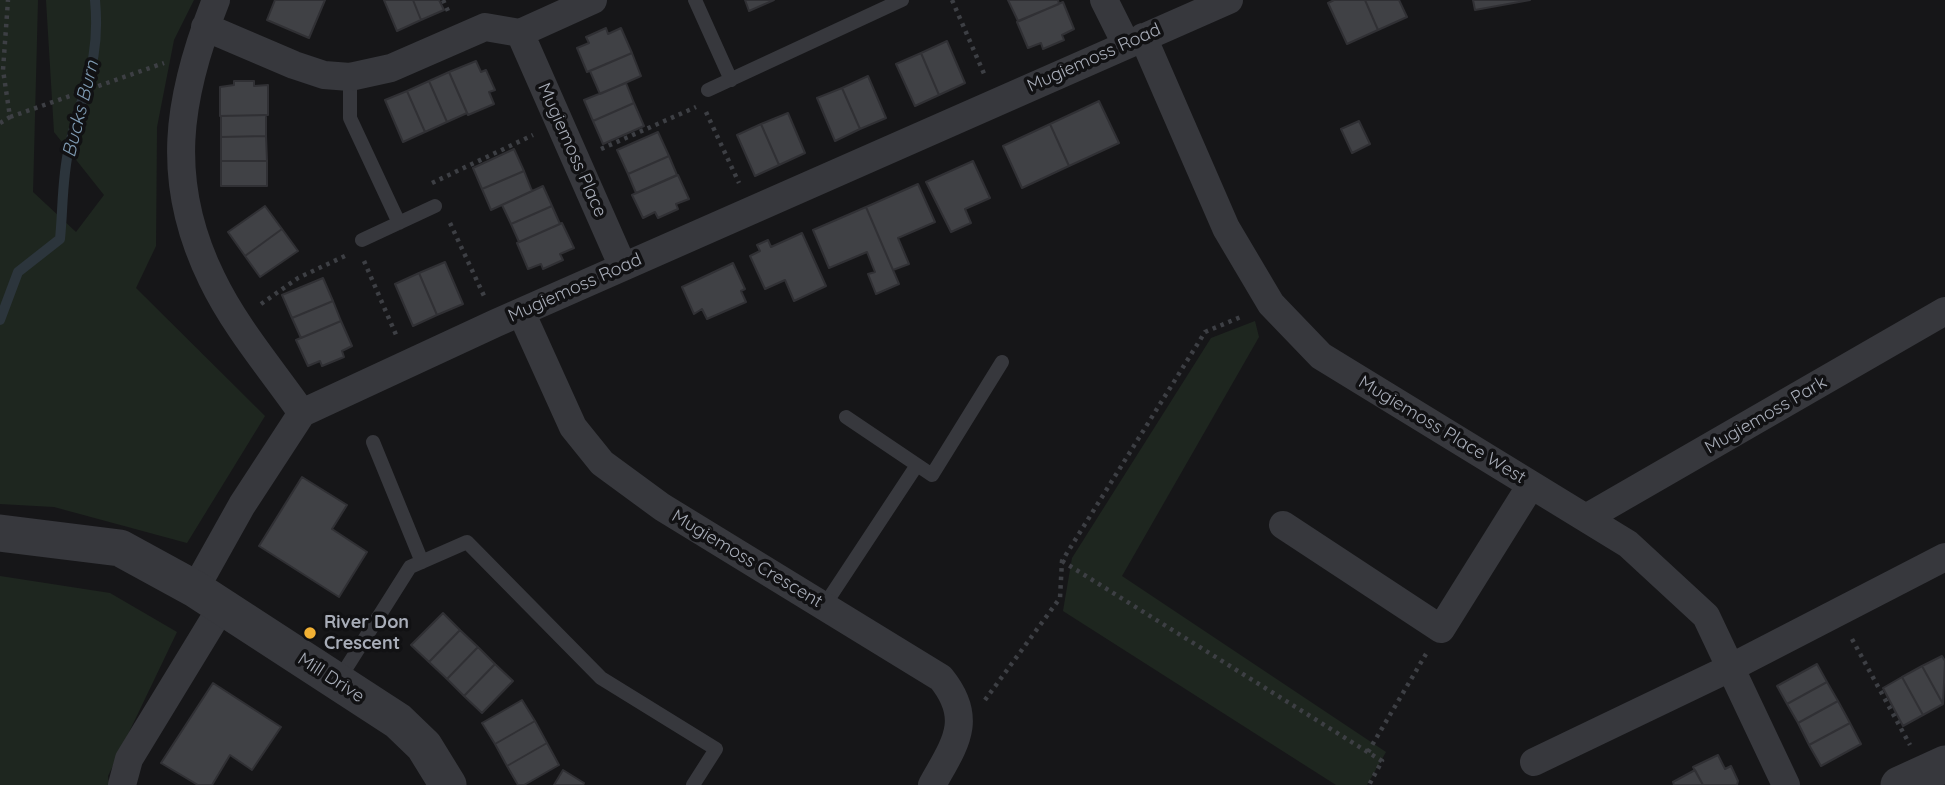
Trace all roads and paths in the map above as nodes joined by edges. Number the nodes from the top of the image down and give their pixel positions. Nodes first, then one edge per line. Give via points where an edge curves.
1 (8, 0) edge
2 (216, 0) edge
3 (593, 0) edge
4 (695, 0) edge
5 (902, 0) edge
6 (952, 0) edge
7 (1104, 0) edge
8 (1229, 0) edge
9 (205, 27) junction
10 (520, 33) junction
11 (1134, 40) junction
12 (150, 67) dead end
13 (350, 77) junction
14 (731, 80) junction
15 (708, 90) dead end
16 (996, 102) junction
17 (10, 117) junction
18 (0, 122) edge
19 (560, 122) junction
20 (576, 161) junction
21 (436, 200) joint
22 (751, 210) junction
23 (447, 215) dead end
24 (399, 223) junction
25 (362, 240) dead end
26 (623, 267) junction
27 (1271, 304) junction
28 (1945, 312) edge
29 (509, 317) junction
30 (238, 320) junction
31 (1002, 362) dead end
32 (408, 363) junction
33 (302, 413) junction
34 (846, 417) dead end
35 (373, 442) dead end
36 (917, 465) junction
37 (1531, 485) junction
38 (1586, 518) junction
39 (1283, 525) dead end
40 (0, 533) edge
41 (1945, 557) edge
42 (1062, 561) junction
43 (422, 562) junction
44 (208, 599) junction
45 (824, 606) junction
46 (1838, 614) junction
47 (1441, 629) junction
48 (1730, 668) junction
49 (338, 681) junction
50 (958, 737) junction
51 (1367, 752) junction
52 (1534, 762) dead end
53 (1923, 774) edge
54 (122, 785) edge
55 (449, 785) edge
56 (693, 785) edge
57 (932, 785) edge
58 (1369, 785) edge
59 (1786, 785) edge

1 - 17 path via 3,70
2 - 9 street
3 - 10 street
4 - 14 lane
5 - 14 lane
6 - 16 path
7 - 11 street, Mugiemoss Place West
8 - 11 street, Mugiemoss Road
9 - 13 street via 294,65
9 - 30 street via 181,119 180,169 200,250
10 - 13 street via 485,27 391,68
10 - 19 street, Mugiemoss Place
11 - 16 street, Mugiemoss Road
11 - 27 street, Mugiemoss Place West via 1226,228
12 - 17 path
13 - 24 lane via 350,118
14 - 15 lane
16 - 22 street, Mugiemoss Road
17 - 18 path
19 - 20 street, Mugiemoss Place
19 - 21 path via 432,181
20 - 22 path via 703,104
20 - 26 street, Mugiemoss Place
21 - 24 lane
22 - 26 street, Mugiemoss Road
23 - 29 path
24 - 25 lane
26 - 29 street, Mugiemoss Road
27 - 37 street, Mugiemoss Place West via 1321,356
27 - 42 path via 1205,332
28 - 38 street, Mugiemoss Park
29 - 32 street, Mugiemoss Road
29 - 45 street, Mugiemoss Crescent via 573,427 602,463 662,508
30 - 32 path via 298,278 359,249
30 - 33 street
31 - 36 lane via 932,475
32 - 33 street, Mugiemoss Road
33 - 44 street via 242,505
34 - 36 lane
35 - 43 lane
36 - 45 lane
37 - 38 street, Mugiemoss Place West
37 - 47 street
38 - 48 street, Mugiemoss Place West via 1628,544 1706,616
39 - 47 street
40 - 44 street via 120,548
41 - 46 street
42 - 50 path via 1060,598
42 - 51 path
43 - 49 lane via 411,567
43 - 56 lane via 467,542 601,678 716,749
44 - 49 street, Mill Drive
44 - 54 street via 129,759
45 - 50 street, Mugiemoss Crescent via 941,678 956,702
46 - 48 street
46 - 53 path
47 - 51 path
48 - 52 street
48 - 59 street, Mugiemoss Place West
49 - 55 street, Mill Drive via 424,746
50 - 57 street
51 - 58 path via 1382,761

